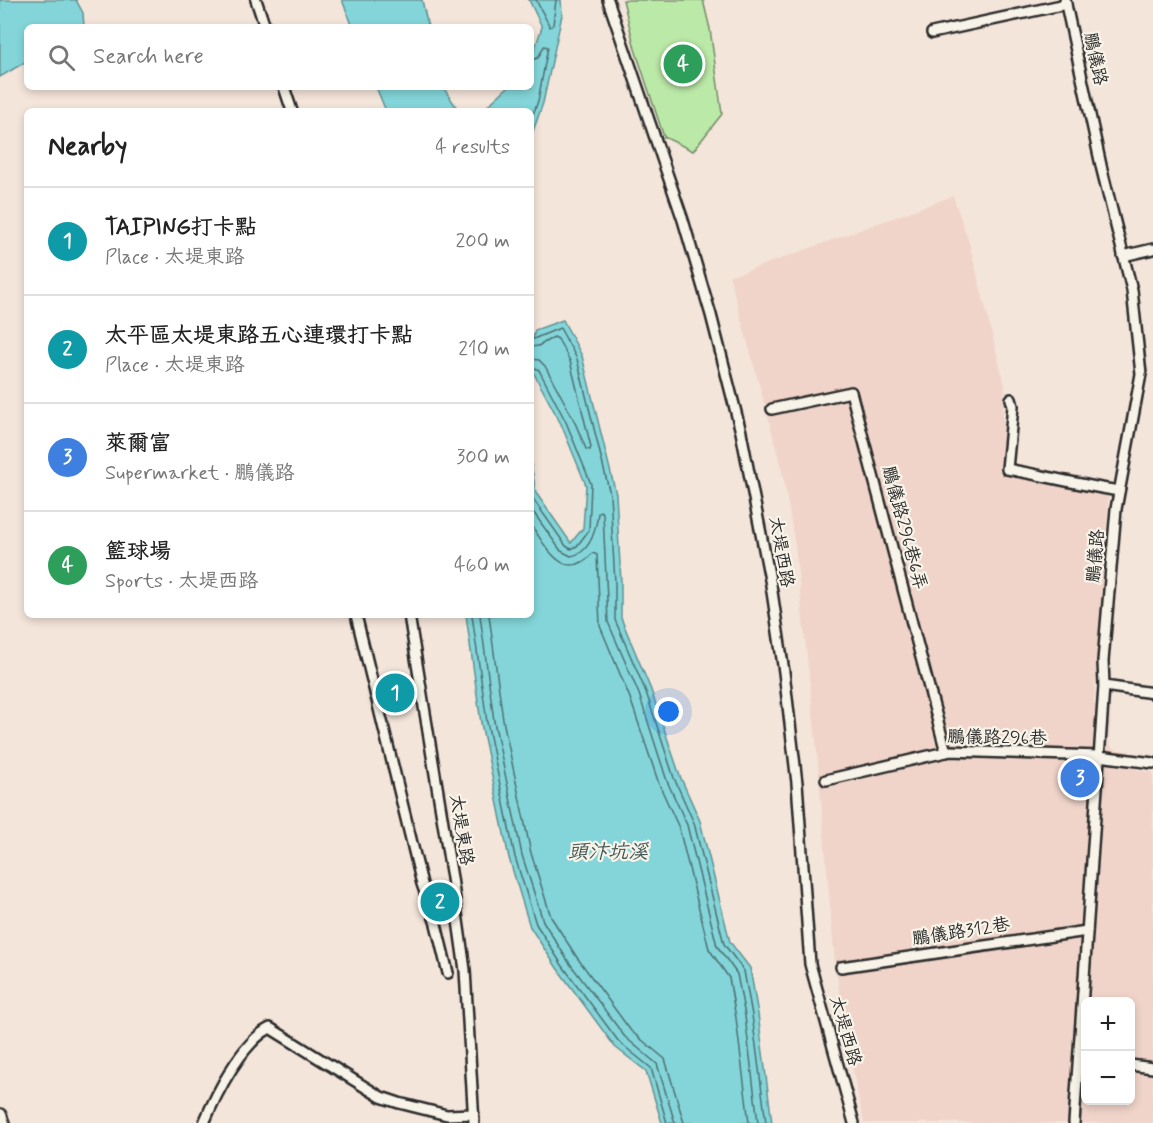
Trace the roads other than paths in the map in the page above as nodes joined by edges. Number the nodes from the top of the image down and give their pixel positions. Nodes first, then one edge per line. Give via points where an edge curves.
1 (256, 0) edge
2 (608, 0) edge
3 (1066, 2) edge
4 (264, 24) edge
5 (933, 33) dead end
6 (285, 90) edge
7 (291, 108) edge
8 (1153, 249) edge
9 (1123, 256) junction
10 (1011, 399) dead end
11 (772, 409) dead end
12 (1119, 491) junction
13 (357, 618) edge
14 (409, 618) edge
15 (1104, 686) junction
16 (1153, 693) edge
17 (945, 752) junction
18 (1099, 756) junction
19 (1153, 763) edge
20 (826, 780) dead end
21 (1086, 931) junction
22 (841, 968) dead end
23 (448, 973) dead end
24 (1082, 1051) edge
25 (1081, 1066) edge
26 (1135, 1066) edge
27 (1153, 1068) edge
28 (0, 1115) edge
29 (473, 1119) edge
30 (3, 1123) edge
31 (204, 1123) edge
32 (854, 1123) edge
33 (1074, 1123) edge

1 - 4 street
2 - 32 street, 太堤西路 via 683,220 741,432 784,672 797,783 810,964
3 - 5 street
3 - 9 street, 鵬儀路
6 - 7 street
8 - 9 street
9 - 12 street, 鵬儀路 via 1132,290 1141,374
10 - 12 street via 1007,469
11 - 17 street, 鵬儀路296巷6弄 via 851,392
12 - 15 street, 鵬儀路
13 - 23 street via 422,884
14 - 29 street, 太堤東路 via 465,970
15 - 16 street
15 - 18 street, 鵬儀路
17 - 18 street, 鵬儀路296巷
17 - 20 street, 鵬儀路296巷
18 - 19 street, 鵬儀路296巷
18 - 21 street, 鵬儀路
21 - 22 street, 鵬儀路312巷
21 - 24 street, 鵬儀路
25 - 33 street, 鵬儀路
26 - 27 street
28 - 30 main road
29 - 31 street via 381,1097 270,1028 256,1037 216,1094

